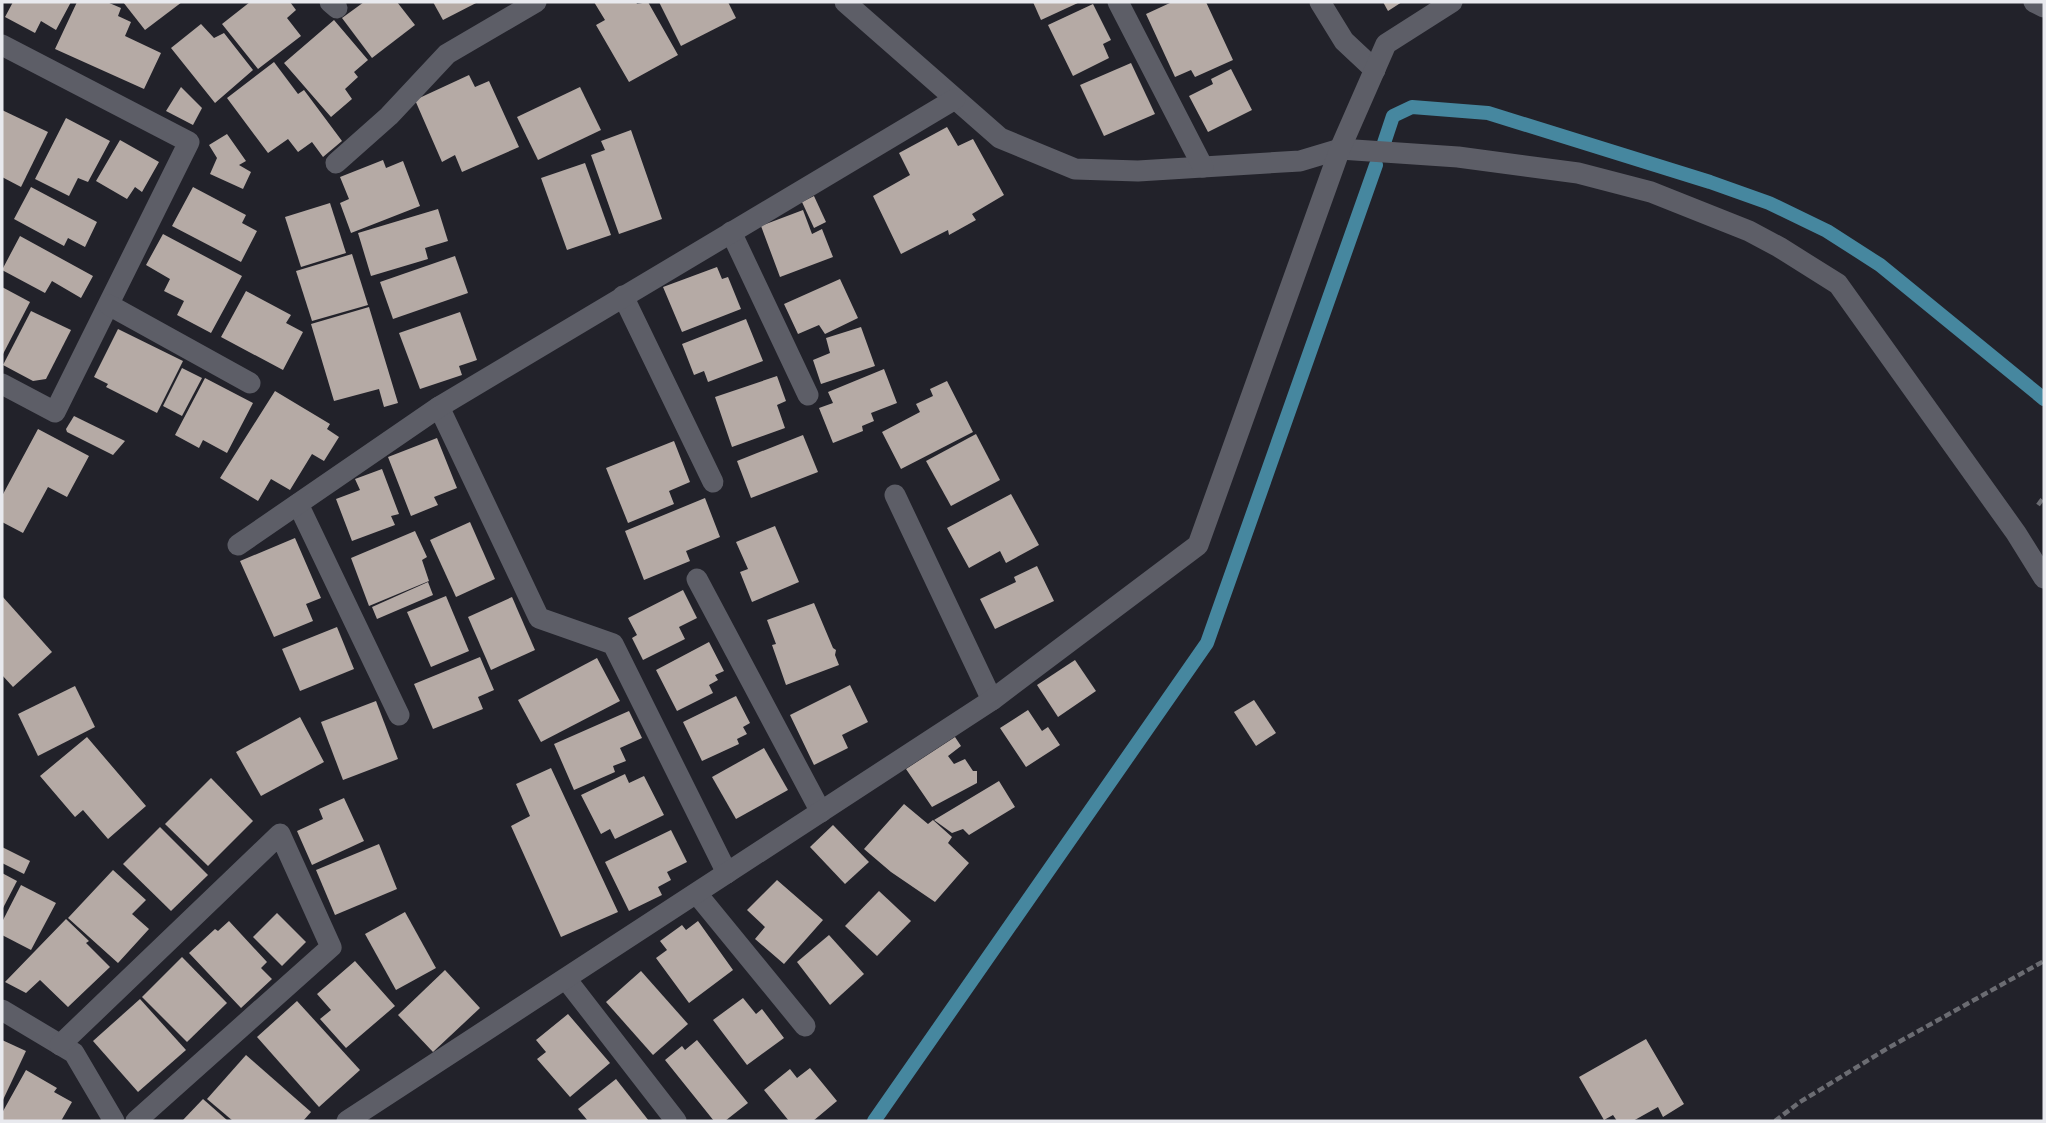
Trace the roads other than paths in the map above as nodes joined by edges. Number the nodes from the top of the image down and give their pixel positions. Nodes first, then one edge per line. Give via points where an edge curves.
1 (537, 2) edge
2 (845, 2) edge
3 (1118, 2) edge
4 (1320, 2) edge
5 (1452, 2) edge
6 (2034, 2) edge
7 (2044, 7) edge
8 (2, 45) edge
9 (1375, 69) junction
10 (955, 99) junction
11 (1340, 149) junction
12 (336, 163) dead end
13 (1203, 167) junction
14 (731, 232) junction
15 (623, 296) junction
16 (108, 304) junction
17 (250, 383) dead end
18 (2, 384) edge
19 (807, 395) dead end
20 (439, 407) junction
21 (712, 482) dead end
22 (895, 495) dead end
23 (298, 504) junction
24 (238, 545) dead end
25 (2044, 578) edge
26 (697, 579) dead end
27 (992, 700) junction
28 (399, 715) dead end
29 (821, 812) junction
30 (727, 873) junction
31 (696, 894) junction
32 (566, 979) junction
33 (2, 1010) edge
34 (805, 1026) dead end
35 (60, 1045) junction
36 (114, 1121) edge
37 (136, 1121) edge
38 (347, 1121) edge
39 (676, 1121) edge

1 - 12 street via 447,54 389,116
2 - 10 street
3 - 13 street
4 - 9 street via 1344,41
5 - 9 street via 1386,44
6 - 7 street
8 - 16 street via 189,142
9 - 11 street
10 - 13 street via 1000,138 1075,169
10 - 14 street
11 - 13 street via 1300,161
11 - 25 street via 1458,157 1578,173 1651,192 1779,247 1838,284
11 - 27 street via 1198,545
14 - 15 street
14 - 19 street
15 - 20 street
15 - 21 street
16 - 17 street
16 - 18 street via 55,412
20 - 23 street
20 - 30 street via 539,618 613,644
22 - 27 street
23 - 24 street
23 - 28 street
26 - 29 street
27 - 29 street
29 - 30 street
30 - 31 street
31 - 32 street
31 - 34 street
32 - 38 street
32 - 39 street
33 - 35 street
35 - 36 street via 74,1053
35 - 37 street via 279,834 331,947

